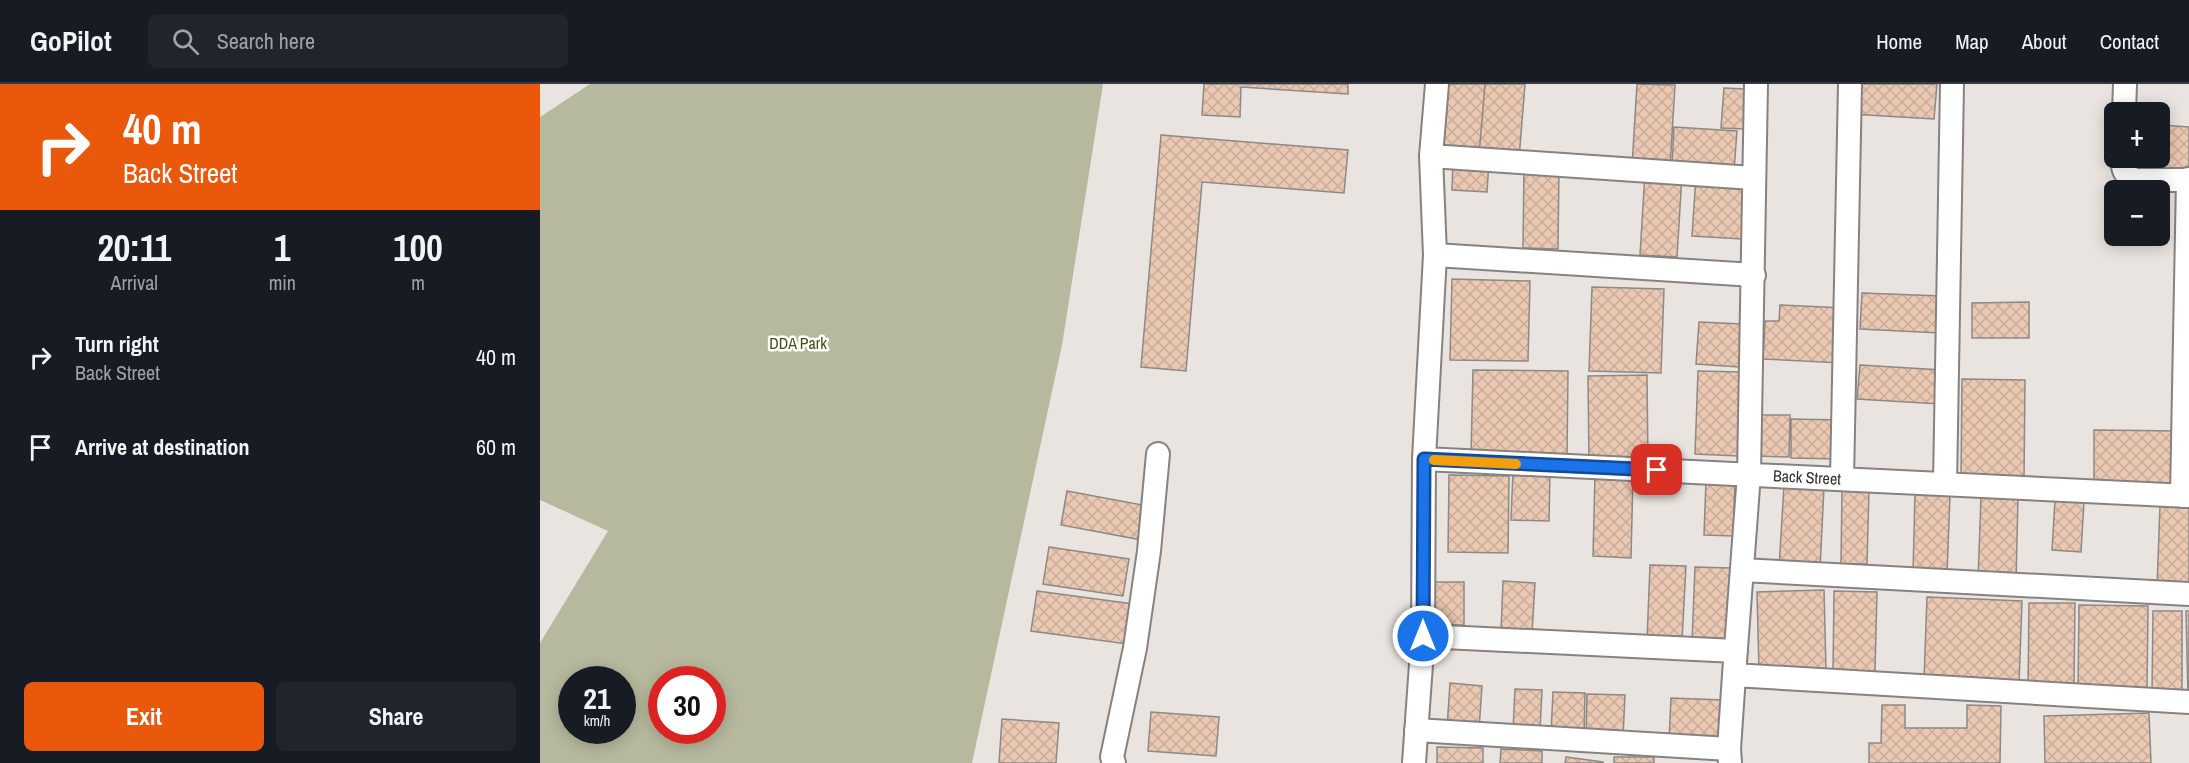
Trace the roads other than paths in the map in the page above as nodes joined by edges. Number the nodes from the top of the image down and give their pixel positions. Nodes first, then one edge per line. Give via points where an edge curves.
1 (1437, 84) edge
2 (1756, 84) edge
3 (1850, 84) edge
4 (1952, 84) edge
5 (2125, 84) edge
6 (2124, 102) edge
7 (1431, 156) junction
8 (2122, 168) edge
9 (1753, 178) junction
10 (2188, 180) edge
11 (1435, 255) junction
12 (1754, 275) junction
13 (1158, 454) dead end
14 (1424, 459) junction
15 (1749, 474) junction
16 (1842, 479) junction
17 (1945, 484) junction
18 (2186, 496) edge
19 (1742, 570) junction
20 (2189, 594) edge
21 (1423, 636) junction
22 (1736, 651) junction
23 (1734, 675) junction
24 (2189, 702) edge
25 (1416, 730) junction
26 (1729, 756) edge
27 (1106, 761) edge
28 (1414, 763) edge

1 - 7 street
2 - 9 street
3 - 16 street
4 - 17 street
5 - 6 street
7 - 9 street
7 - 11 street
8 - 10 street via 2135,180
9 - 12 street
10 - 18 street
11 - 12 street
11 - 14 street
12 - 15 street
13 - 27 street via 1136,648
14 - 15 street, Back Street
14 - 21 street
15 - 16 street, Back Street
15 - 19 street
16 - 17 street, Back Street
17 - 18 street, Back Street
19 - 20 street
19 - 22 street
21 - 22 street
21 - 25 street
22 - 23 street
23 - 24 street
23 - 26 street
25 - 26 street
25 - 28 street

